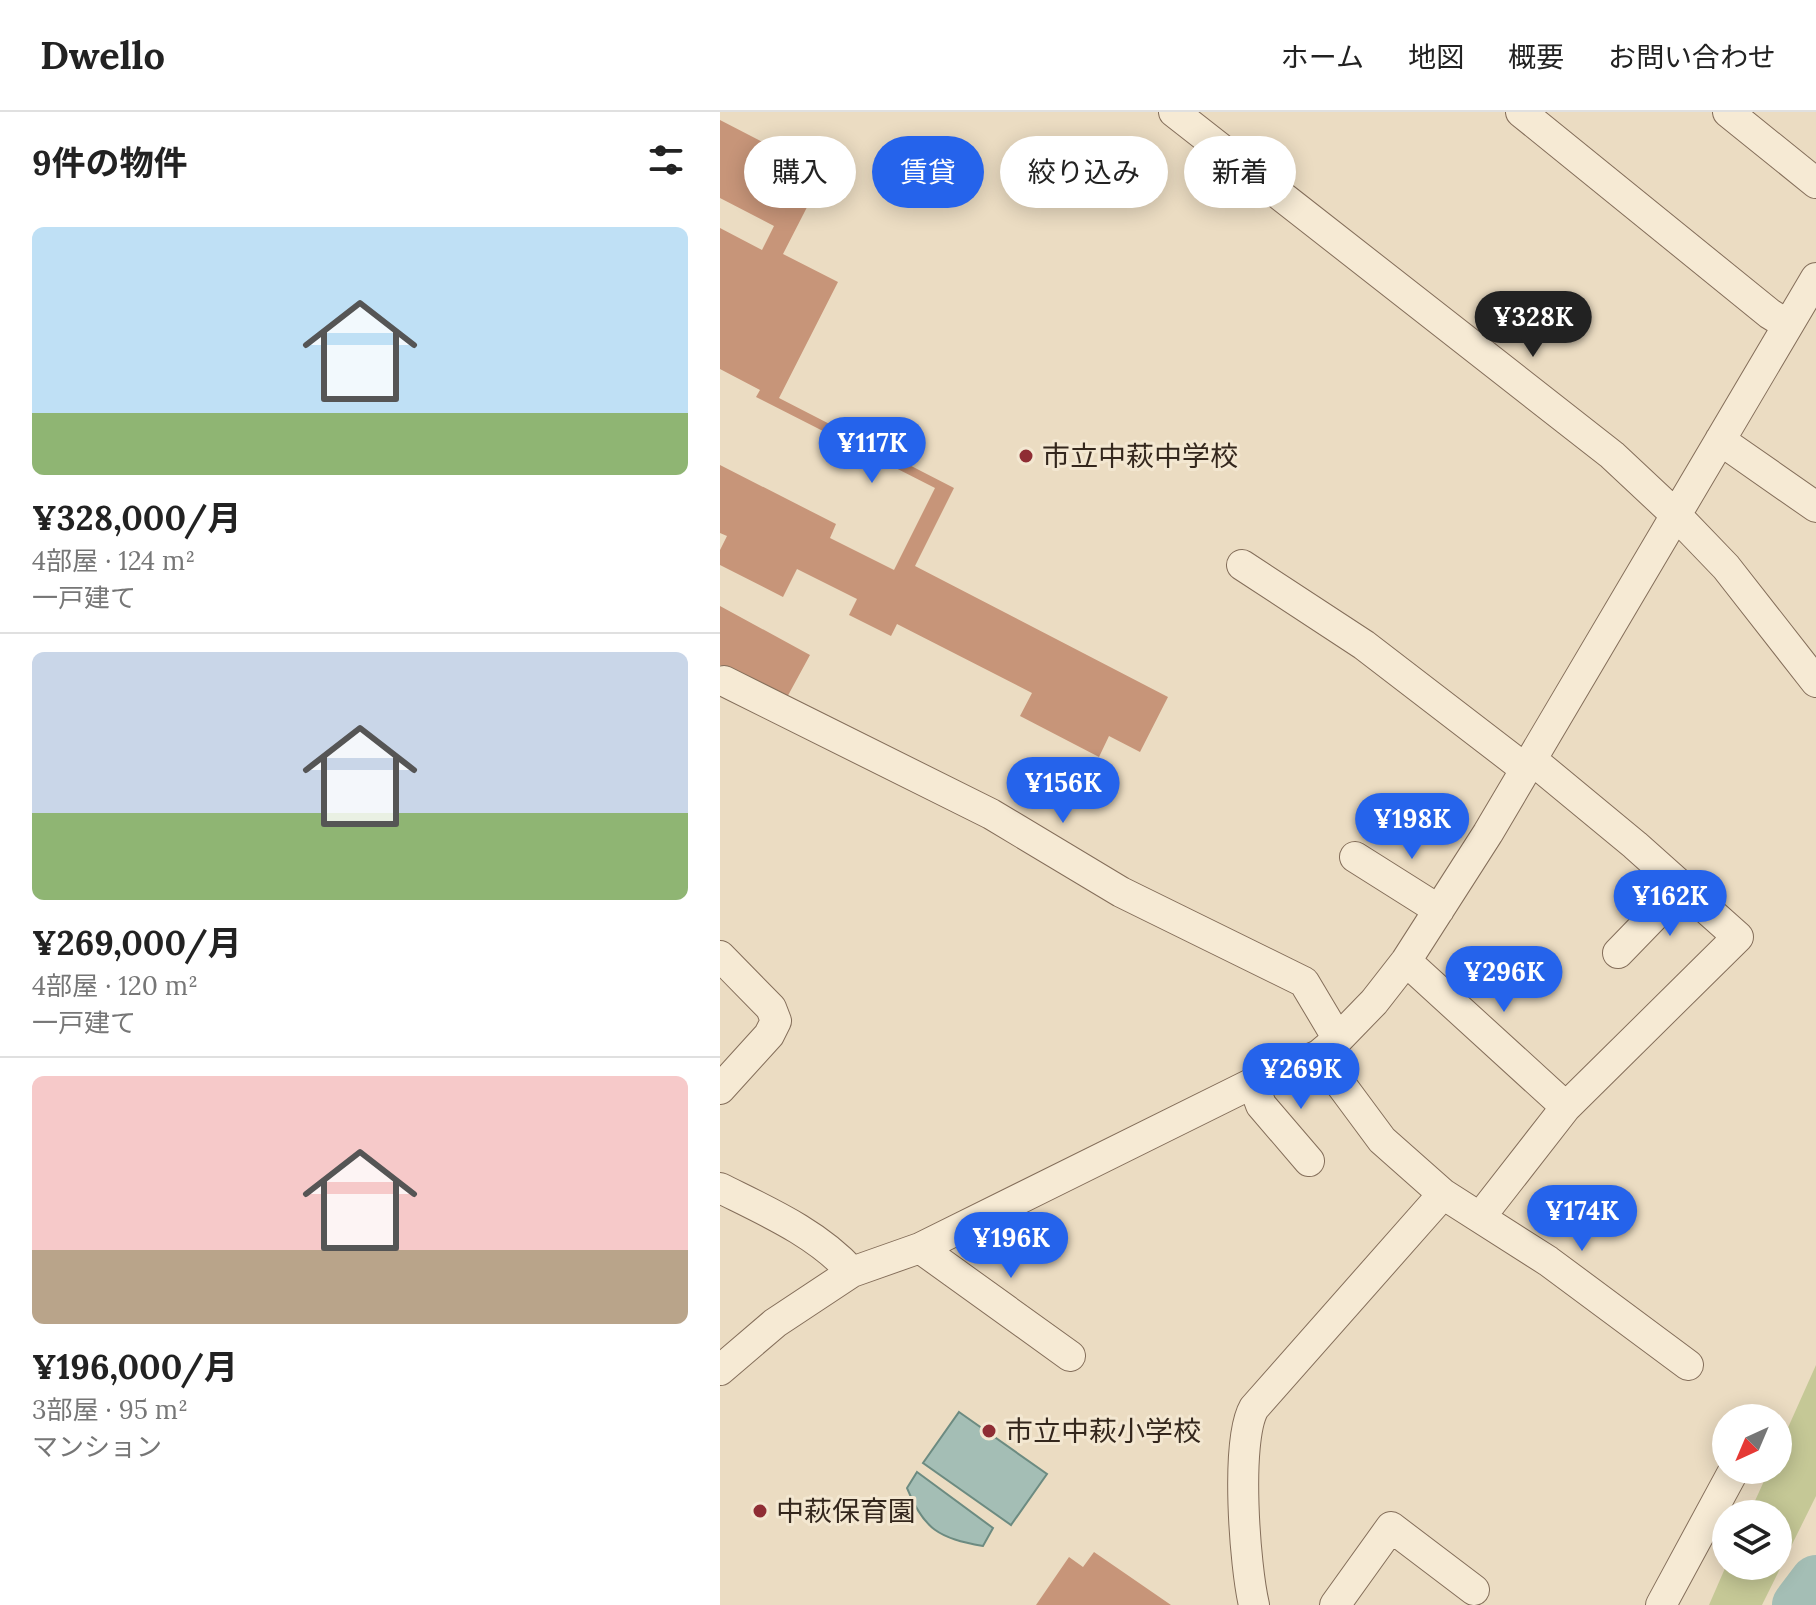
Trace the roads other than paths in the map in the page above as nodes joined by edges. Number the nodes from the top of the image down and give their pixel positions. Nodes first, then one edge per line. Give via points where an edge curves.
1 (1174, 112) edge
2 (1521, 112) edge
3 (1728, 112) edge
4 (1816, 183) edge
5 (1815, 281) edge
6 (1788, 325) junction
7 (1720, 440) junction
8 (1816, 507) edge
9 (1676, 515) junction
10 (1242, 565) dead end
11 (724, 681) dead end
12 (1816, 682) edge
13 (1528, 763) junction
14 (1355, 857) dead end
15 (1682, 887) junction
16 (1439, 910) junction
17 (1618, 953) dead end
18 (720, 956) edge
19 (1406, 961) junction
20 (1328, 1047) junction
21 (1253, 1083) junction
22 (720, 1089) edge
23 (1566, 1107) junction
24 (1309, 1161) dead end
25 (720, 1188) edge
26 (1443, 1194) junction
27 (1481, 1216) junction
28 (920, 1248) junction
29 (852, 1272) junction
30 (1070, 1356) dead end
31 (1688, 1365) dead end
32 (720, 1370) edge
33 (1726, 1484) edge
34 (1474, 1590) dead end
35 (1254, 1605) edge
36 (1335, 1605) edge
37 (1661, 1605) edge

1 - 9 street via 1612,455
2 - 6 street
3 - 4 street
5 - 6 street
6 - 7 street
7 - 8 street
7 - 9 street
9 - 12 street via 1726,567
9 - 13 street
10 - 13 street
11 - 20 street via 991,814 1121,892 1304,982
13 - 15 street
13 - 16 street
14 - 16 street
15 - 17 street
15 - 23 street via 1738,937
16 - 19 street
18 - 22 street via 771,1008 776,1021
19 - 20 street
19 - 23 street
20 - 21 street
20 - 26 street via 1382,1140
21 - 24 street via 1261,1105
21 - 28 street
23 - 27 street
25 - 29 street via 835,1253
26 - 27 street
26 - 35 street via 1248,1418 1244,1481
27 - 31 street
28 - 29 street
28 - 30 street
29 - 32 street via 775,1323
33 - 37 street
34 - 36 street via 1391,1527

